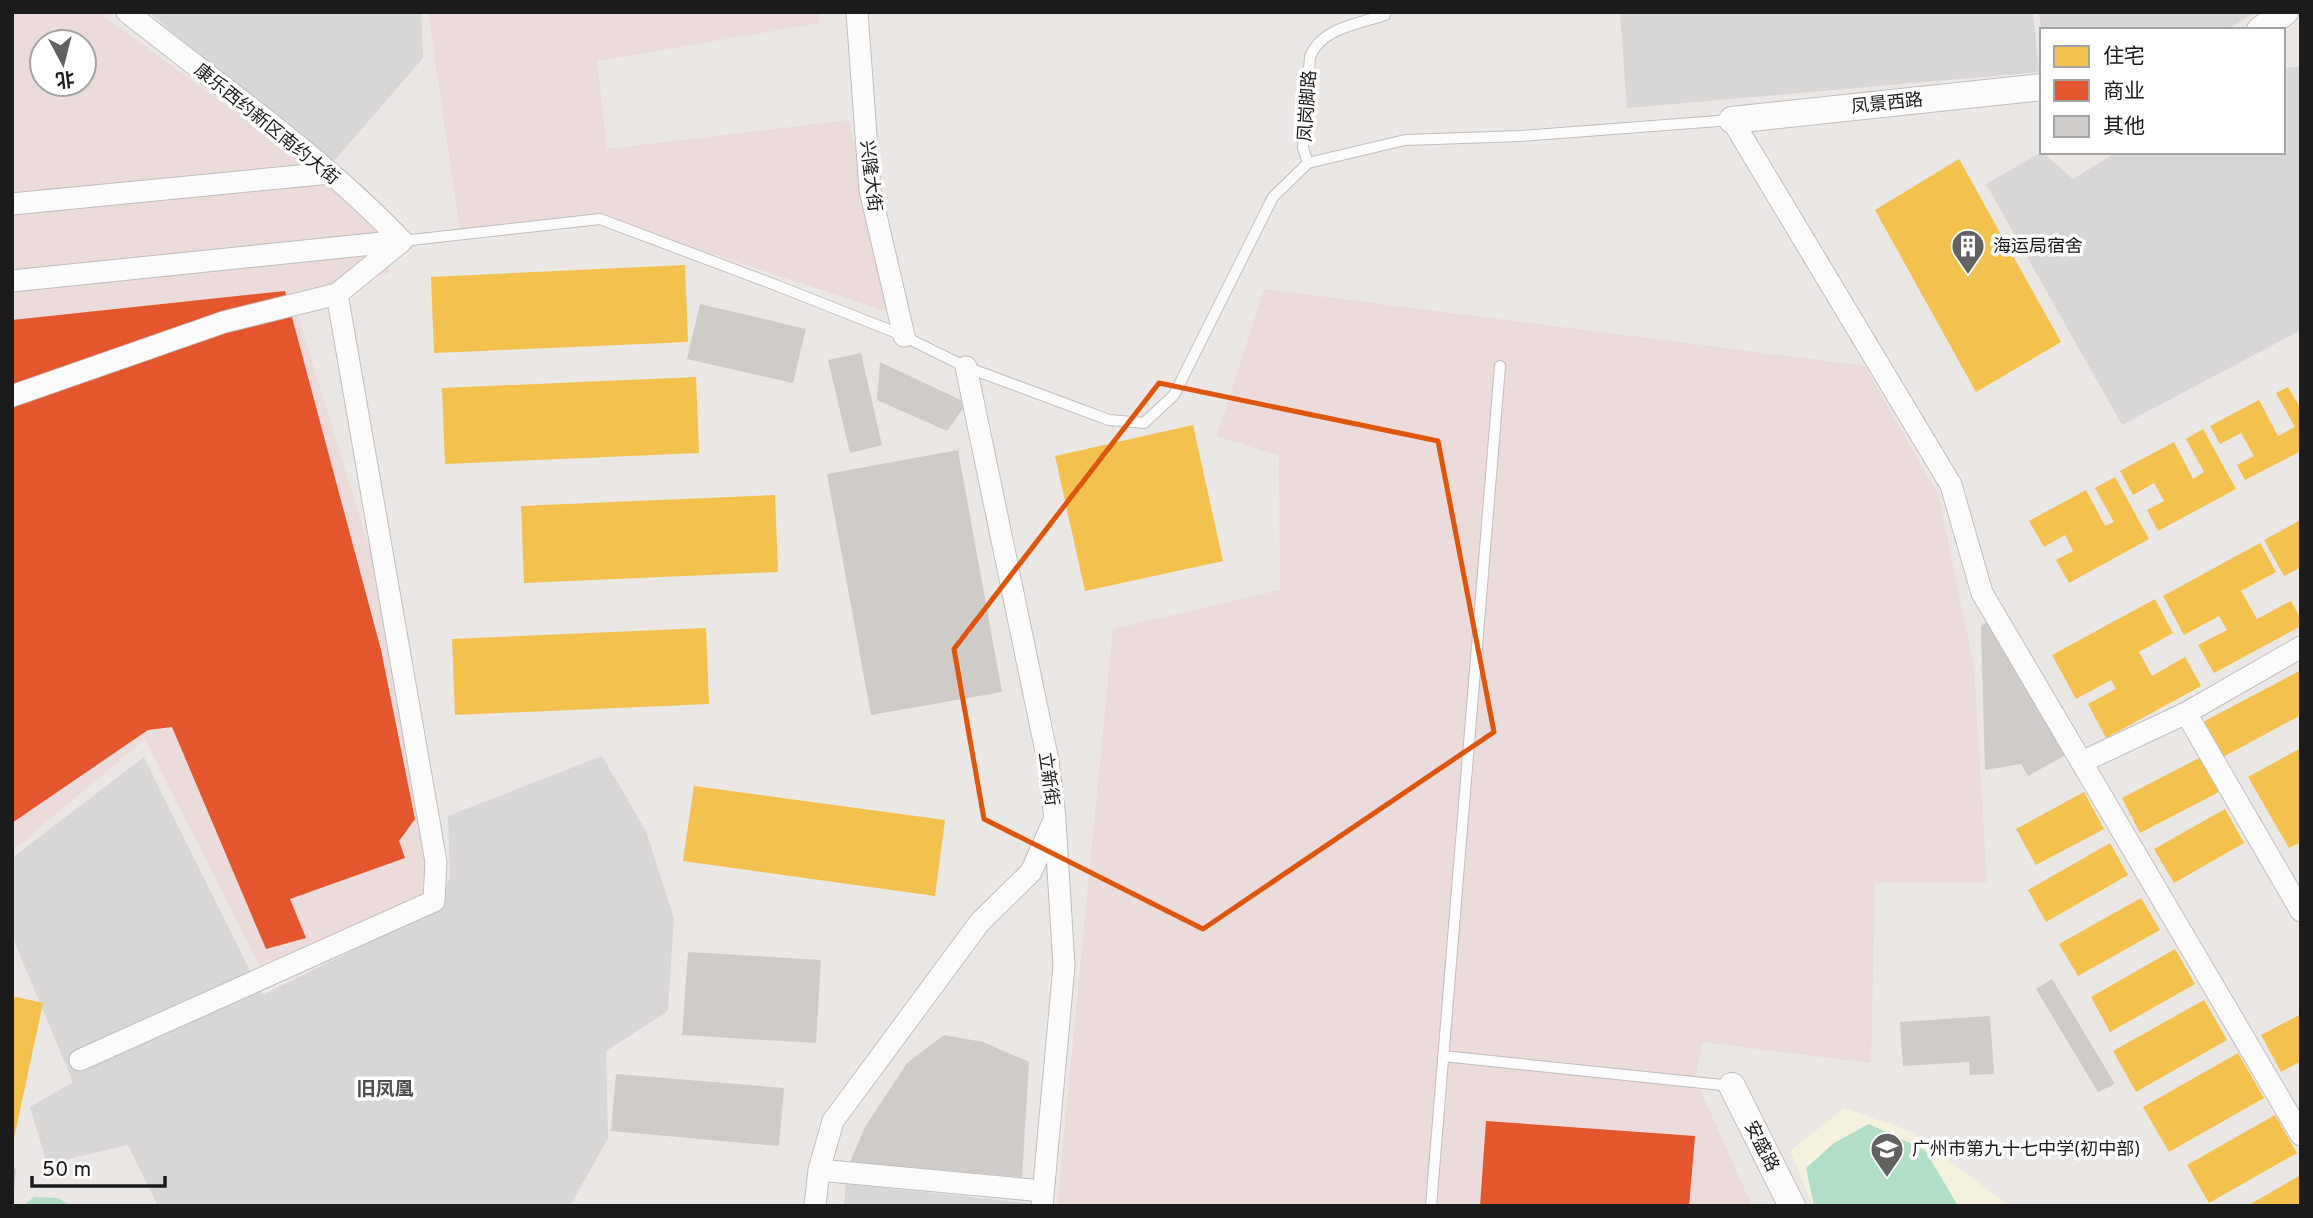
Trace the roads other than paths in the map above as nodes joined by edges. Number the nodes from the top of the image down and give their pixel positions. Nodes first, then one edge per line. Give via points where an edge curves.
1 (127, 12) edge
2 (857, 12) edge
3 (1386, 12) edge
4 (2285, 12) edge
5 (2263, 28) edge
6 (2040, 87) edge
7 (1732, 120) junction
8 (1308, 163) junction
9 (330, 173) junction
10 (12, 204) edge
11 (402, 241) junction
12 (12, 281) edge
13 (337, 294) junction
14 (904, 336) junction
15 (1500, 366) dead end
16 (966, 367) junction
17 (12, 396) edge
18 (2301, 647) edge
19 (2186, 713) junction
20 (2082, 762) junction
21 (1055, 818) junction
22 (2301, 911) edge
23 (1443, 1056) junction
24 (80, 1060) dead end
25 (1732, 1086) joint
26 (2301, 1135) edge
27 (819, 1170) junction
28 (1043, 1198) edge
29 (815, 1206) edge
30 (1431, 1206) edge
31 (1792, 1206) edge

1 - 9 street, 康乐西约新区南约大街
2 - 14 street, 兴隆大街 via 870,190
3 - 8 lane, 凤岗脚路 via 1334,31 1316,43 1310,57 1303,148
4 - 5 street
6 - 7 street, 凤景西路
7 - 8 lane via 1405,140
7 - 20 street via 1951,485 1982,593
8 - 16 lane via 1273,197 1174,395 1144,424 1109,420
9 - 10 street
9 - 11 street, 康乐西约新区南约大街
11 - 12 street
11 - 13 street
11 - 14 lane via 600,219
13 - 17 street via 224,322
13 - 24 street via 434,849 434,901
14 - 16 lane
15 - 23 lane
16 - 21 street, 立新街 via 1048,761
18 - 19 street
19 - 20 street
19 - 22 street
20 - 26 street
21 - 27 street, 立新街 via 1031,872 980,922 833,1121
21 - 28 street via 1064,966
23 - 25 lane
23 - 30 lane
25 - 31 street, 安盛路
27 - 28 street
27 - 29 street, 立新街

